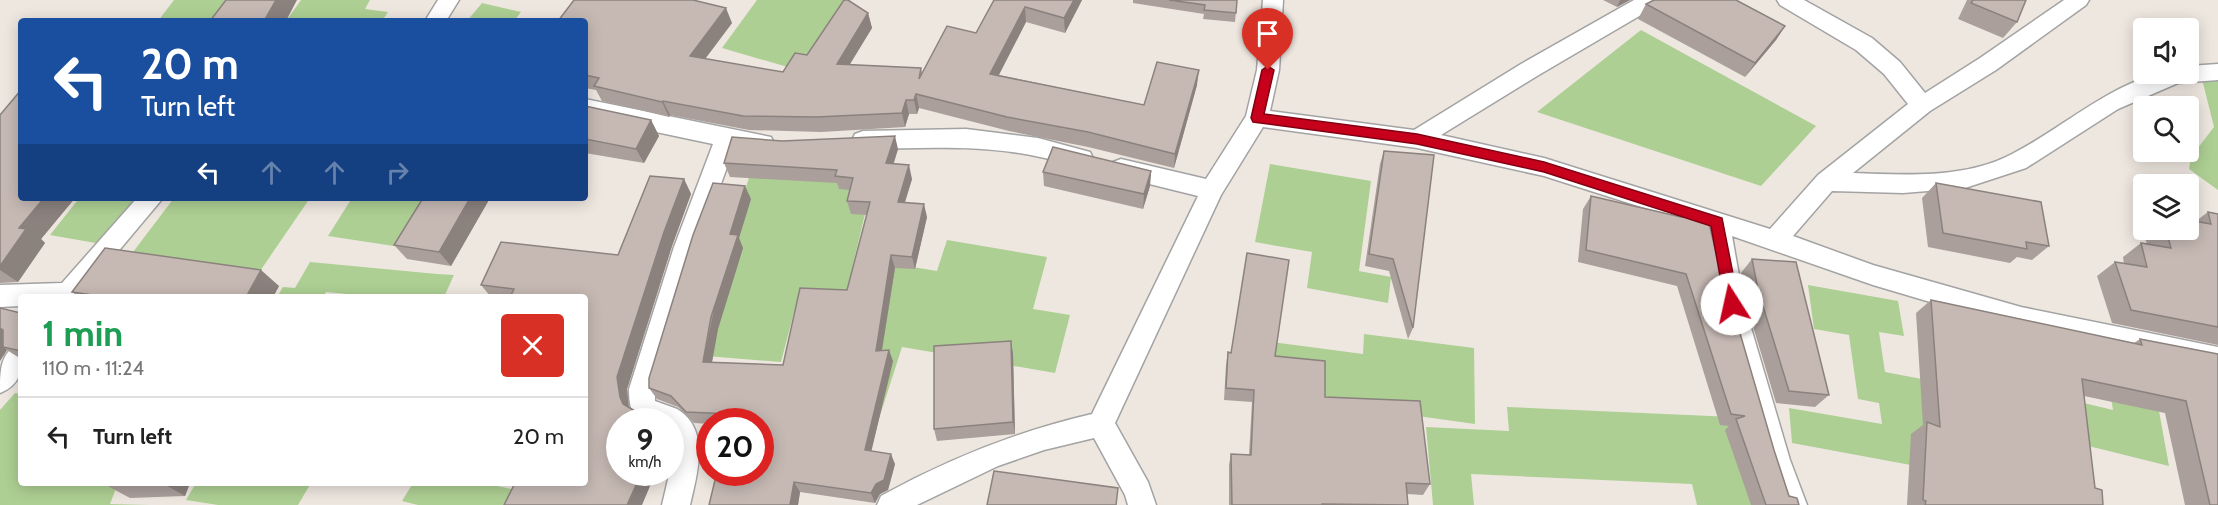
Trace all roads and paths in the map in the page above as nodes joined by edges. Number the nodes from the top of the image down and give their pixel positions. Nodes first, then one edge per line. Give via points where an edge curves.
1 (449, 0) edge
2 (1272, 0) edge
3 (1651, 0) edge
4 (1787, 0) edge
5 (2079, 0) edge
6 (437, 18) edge
7 (2218, 72) edge
8 (1922, 105) junction
9 (588, 109) edge
10 (1257, 118) junction
11 (726, 138) junction
12 (1417, 139) junction
13 (842, 141) edge
14 (784, 144) edge
15 (1826, 182) junction
16 (1212, 190) junction
17 (149, 201) edge
18 (1718, 222) junction
19 (1775, 240) junction
20 (67, 294) edge
21 (0, 296) edge
22 (18, 296) edge
23 (18, 358) edge
24 (2217, 361) edge
25 (0, 381) edge
26 (1101, 424) junction
27 (676, 505) edge
28 (891, 505) edge
29 (1142, 505) edge
30 (1793, 505) edge

1 - 6 lane
2 - 10 lane via 1268,70
3 - 12 lane
4 - 8 lane via 1864,44 1892,68
5 - 8 lane
7 - 15 lane via 2176,75 2110,103 2018,162 1965,180 1903,184
8 - 15 lane
9 - 11 lane
10 - 12 lane
10 - 16 lane
11 - 14 lane
11 - 27 lane via 686,247 642,389 642,406 678,426 688,453
12 - 18 lane via 1544,167
13 - 16 lane via 966,138 1038,147
15 - 19 lane
16 - 26 lane
17 - 20 lane
18 - 19 lane
18 - 30 lane via 1732,304
19 - 24 lane via 2020,318
21 - 22 lane
23 - 25 lane
26 - 28 lane via 1047,436 983,458 936,478
26 - 29 lane

